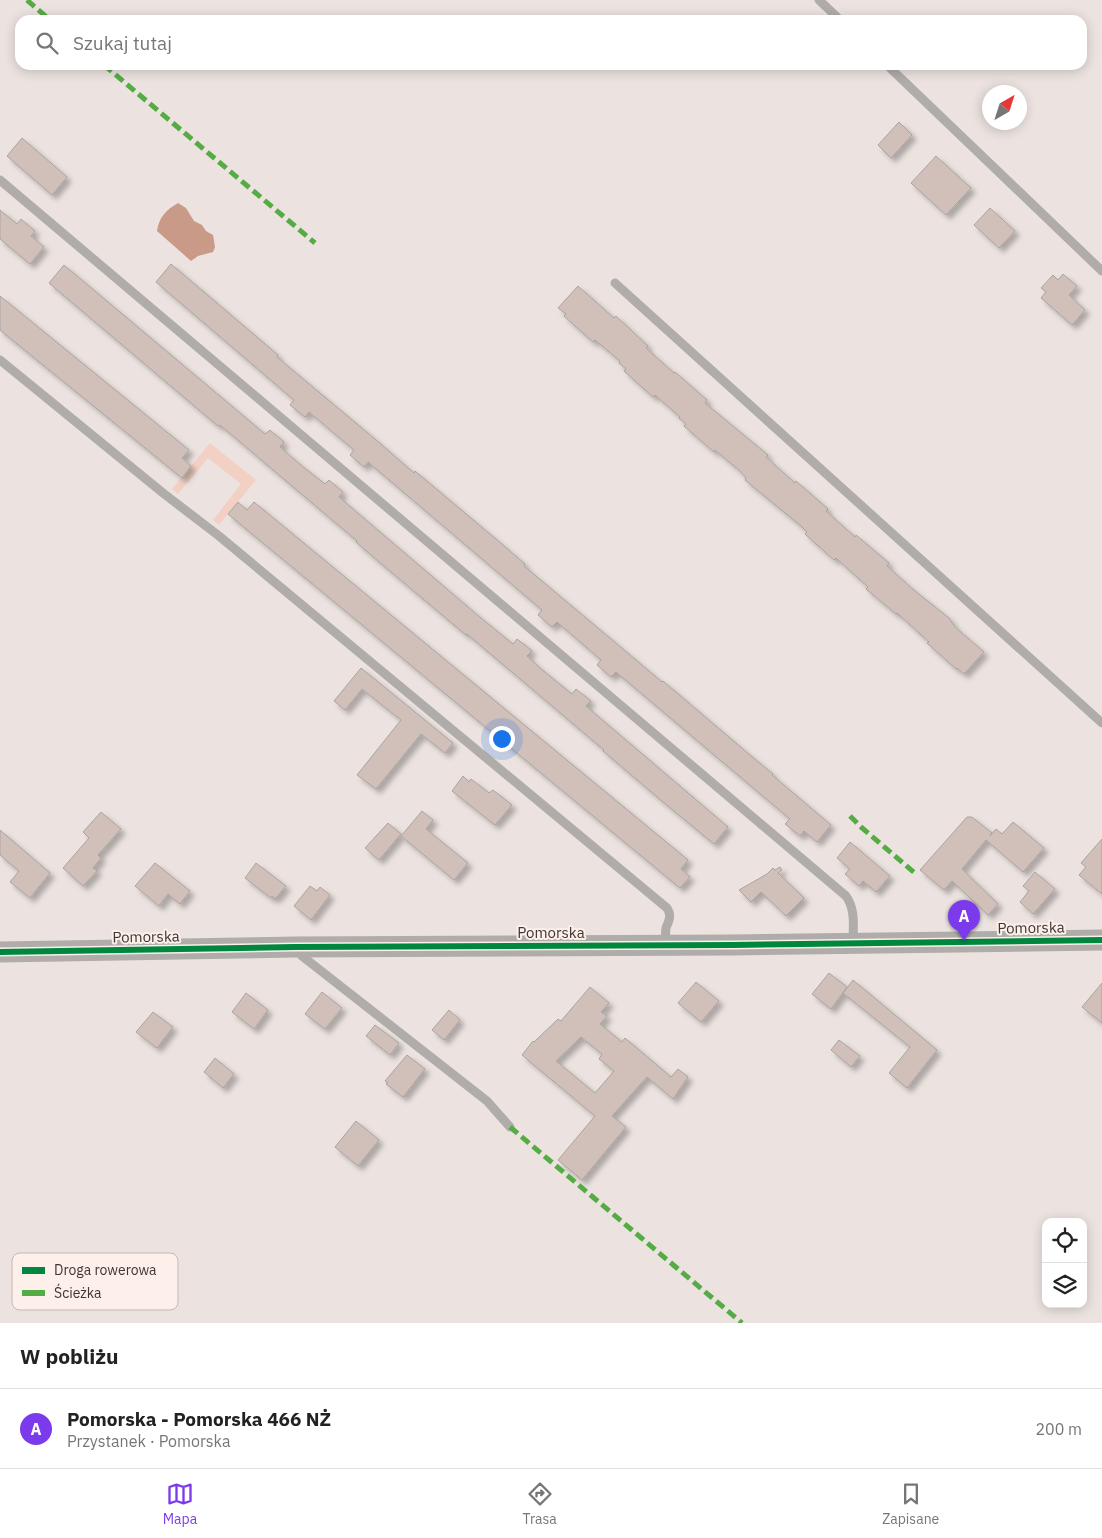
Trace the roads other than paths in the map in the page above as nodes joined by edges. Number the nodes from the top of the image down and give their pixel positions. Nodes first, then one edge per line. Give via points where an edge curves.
1 (819, 0) edge
2 (835, 15) edge
3 (892, 70) edge
4 (0, 180) edge
5 (1102, 271) edge
6 (615, 284) dead end
7 (0, 360) edge
8 (1102, 723) edge
9 (1102, 940) edge
10 (853, 943) junction
11 (666, 945) junction
12 (295, 947) junction
13 (0, 952) edge
14 (510, 1127) dead end

1 - 2 lane
3 - 5 lane
4 - 10 lane via 846,896 853,911
6 - 8 lane
7 - 11 lane via 219,536 667,908 671,918 666,928
9 - 10 street, Pomorska
10 - 11 street, Pomorska
11 - 12 street, Pomorska
12 - 13 street, Pomorska
12 - 14 lane via 302,956 487,1101

